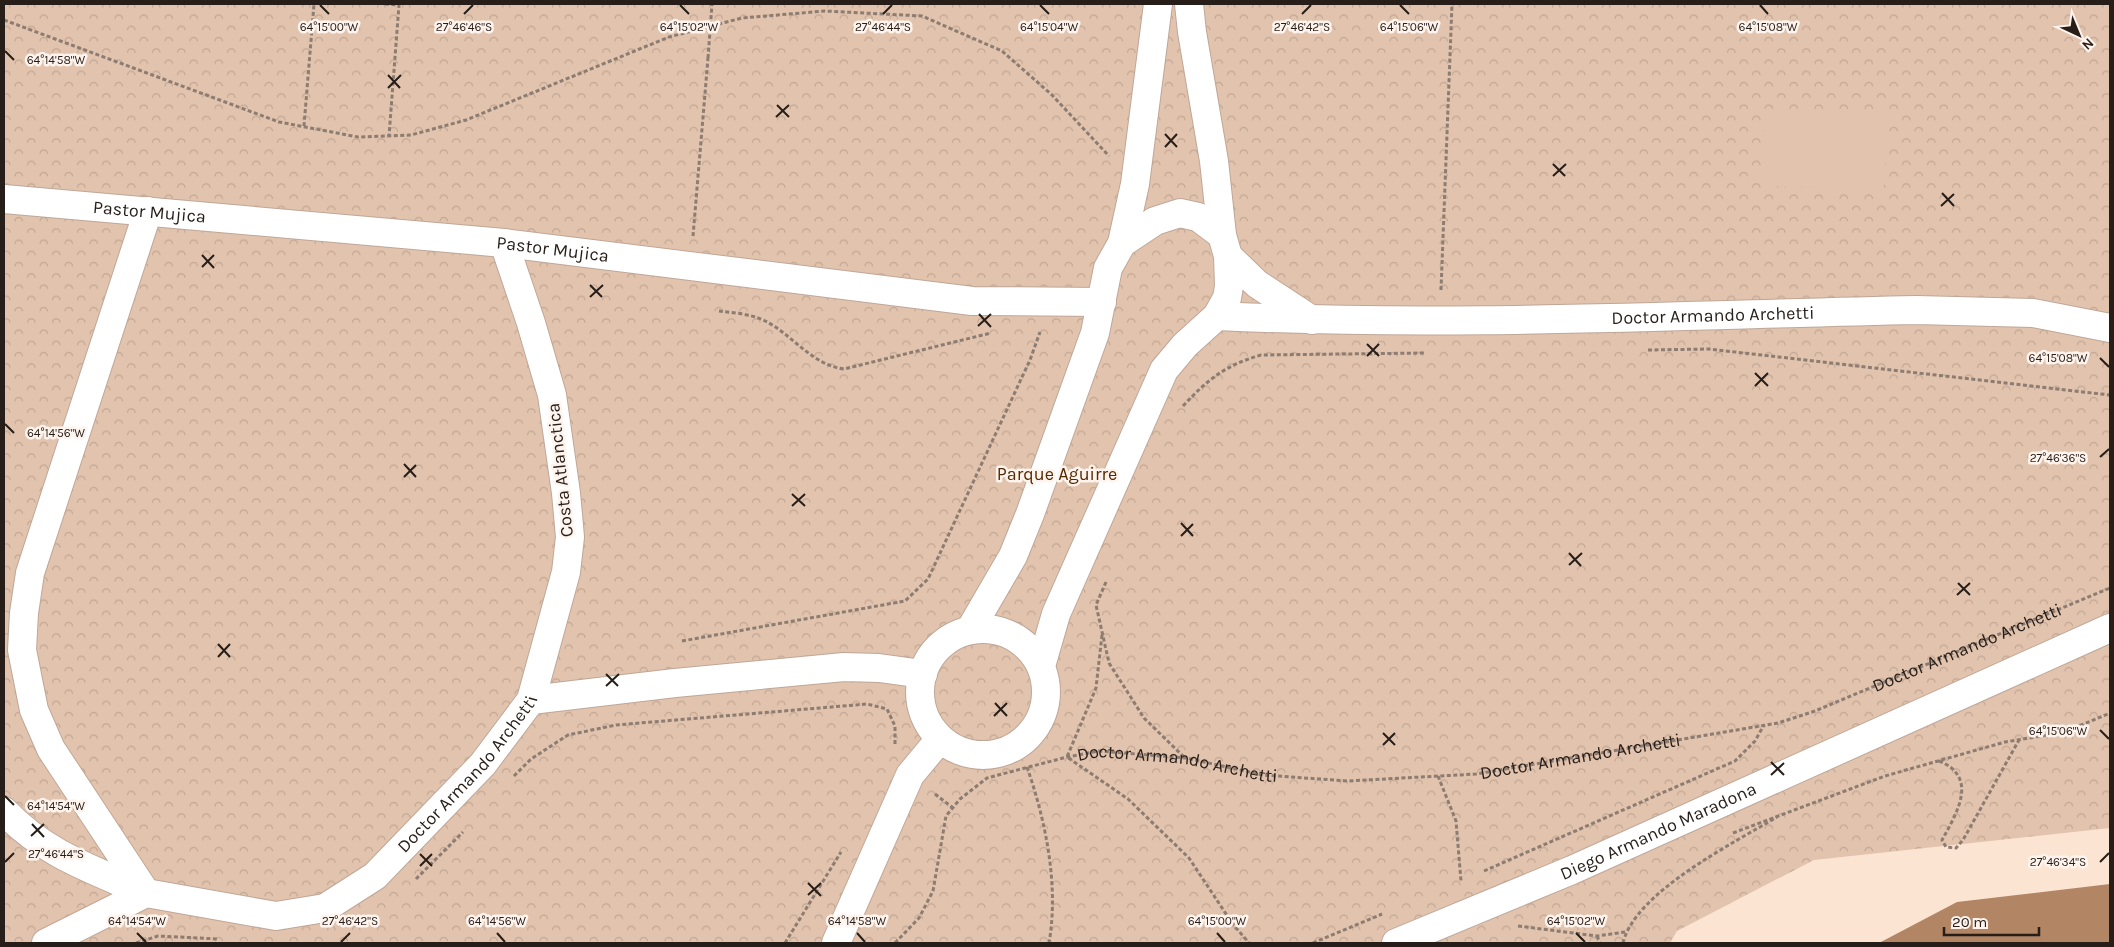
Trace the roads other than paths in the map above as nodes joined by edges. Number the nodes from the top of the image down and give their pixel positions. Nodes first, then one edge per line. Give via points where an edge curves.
1 (1158, 4) edge
2 (1189, 4) edge
3 (4, 198) edge
4 (148, 211) junction
5 (504, 243) junction
6 (1122, 243) junction
7 (1225, 246) junction
8 (1102, 302) junction
9 (1217, 316) junction
10 (1313, 321) junction
11 (2110, 328) edge
12 (2110, 628) edge
13 (970, 630) junction
14 (1041, 666) junction
15 (922, 674) junction
16 (530, 700) junction
17 (940, 739) junction
18 (4, 811) edge
19 (146, 894) junction
20 (46, 943) edge
21 (836, 943) edge
22 (1396, 943) edge

1 - 6 street via 1134,184
2 - 7 street
3 - 4 street, Pastor Mujica
4 - 5 street, Pastor Mujica
4 - 19 street via 30,573 22,650 34,710 51,749
5 - 8 street, Pastor Mujica via 972,301
5 - 16 street, Costa Atlanctica via 552,395 570,537 566,572
6 - 7 street via 1155,220 1180,213 1198,217
6 - 8 street via 1108,268
7 - 9 street via 1229,286 1227,298
7 - 10 street via 1257,284
8 - 13 street via 1095,333 1013,556
9 - 10 street, Doctor Armando Archetti
9 - 14 street via 1185,345 1164,370 1056,614
10 - 11 street, Doctor Armando Archetti via 1994,310 2033,313
12 - 22 street, Diego Armando Maradona via 1572,870
13 - 14 street via 991,629 1012,635 1030,648
13 - 15 street via 940,646
14 - 17 street via 1047,685 1046,705 1032,733 1021,744 1001,753 980,756 958,751
15 - 16 street, Doctor Armando Archetti via 844,667
15 - 17 street via 922,709
16 - 19 street, Doctor Armando Archetti via 483,764 382,869 325,908 276,916
17 - 21 street via 910,775
18 - 19 street, Doctor Armando Archetti via 54,853
19 - 20 street

